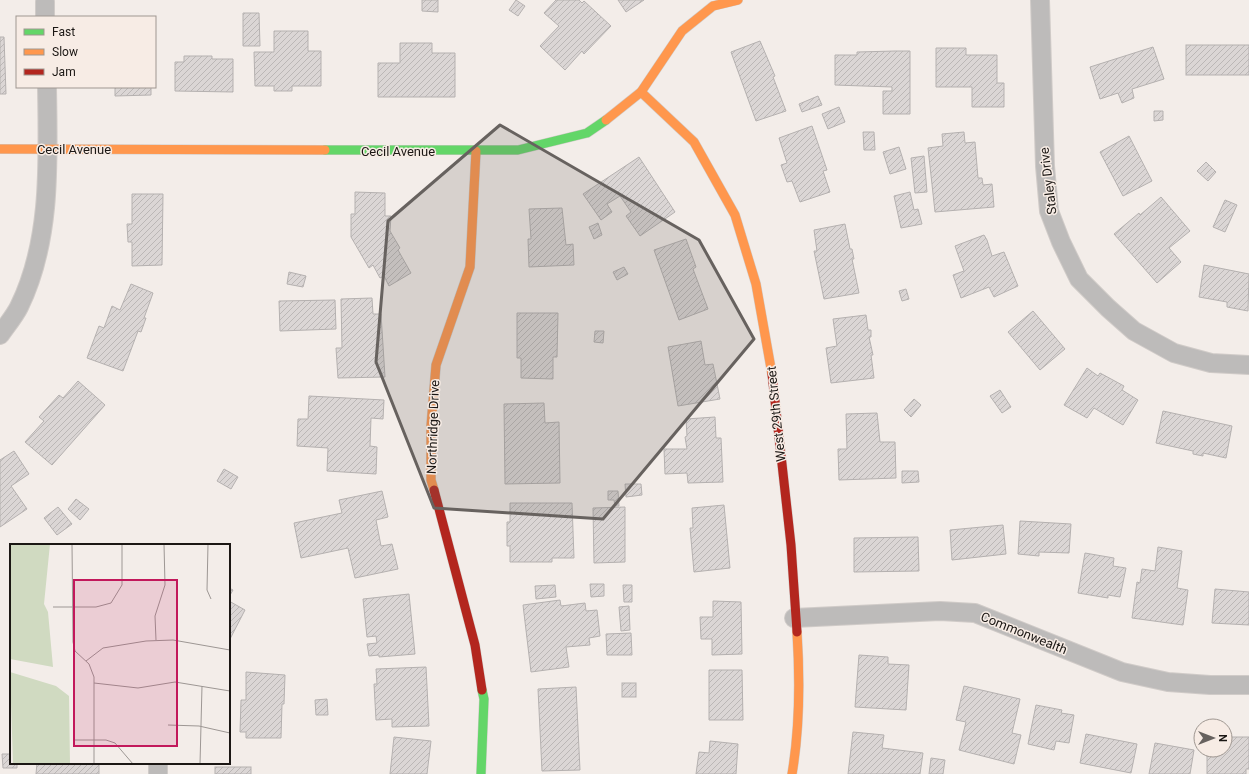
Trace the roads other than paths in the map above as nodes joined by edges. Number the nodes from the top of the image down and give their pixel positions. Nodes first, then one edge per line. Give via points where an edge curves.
1 (738, 0) edge
2 (1040, 0) edge
3 (47, 88) edge
4 (641, 92) junction
5 (0, 149) edge
6 (48, 149) junction
7 (476, 151) junction
8 (0, 335) edge
9 (1249, 365) edge
10 (794, 618) junction
11 (1249, 685) edge
12 (481, 774) edge
13 (792, 774) edge

1 - 4 street, Cecil Avenue via 713,6 682,30
2 - 9 street, Staley Drive via 1045,166 1049,211 1079,279 1134,331 1174,353 1211,363
3 - 6 street
4 - 7 street, Cecil Avenue via 618,112 587,133 518,150
4 - 10 street, West 29th Street via 694,142 735,215 756,284 771,361 791,545
5 - 6 street, Cecil Avenue
6 - 7 street, Cecil Avenue
6 - 8 street via 42,239 19,308
7 - 12 street, Northridge Drive via 470,267 436,365 431,426 431,480 475,644 484,699
10 - 11 street, Commonwealth via 940,611 975,613 1122,672 1168,682 1210,686
10 - 13 street, West 29th Street via 800,677

